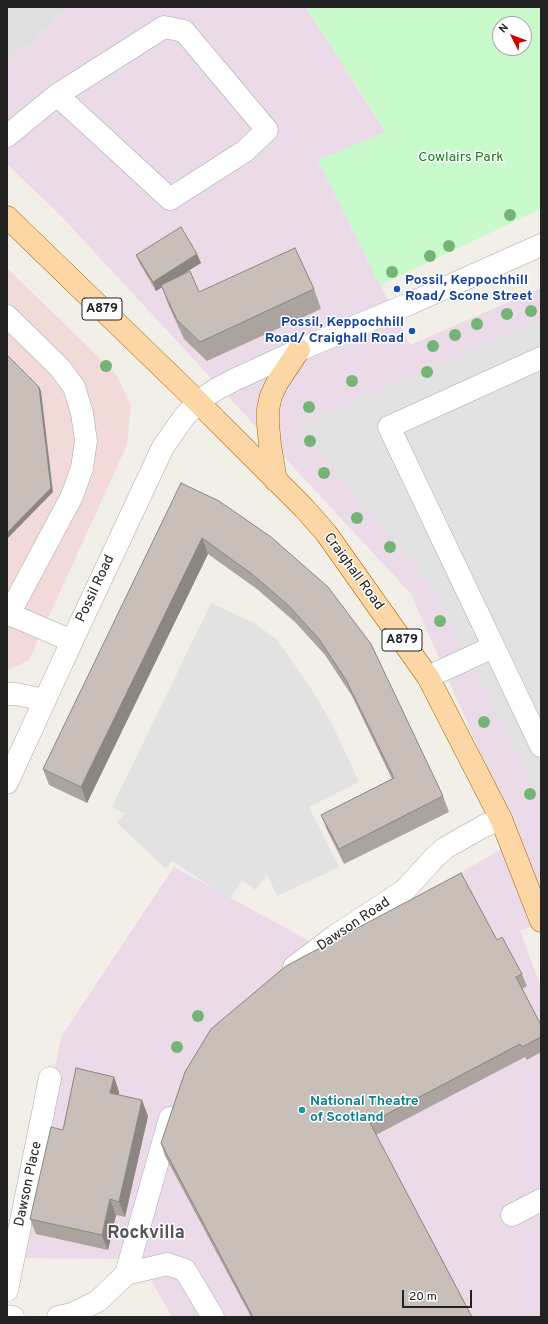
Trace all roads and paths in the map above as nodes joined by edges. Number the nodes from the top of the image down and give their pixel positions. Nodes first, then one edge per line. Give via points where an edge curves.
1 (57, 95) junction
2 (7, 136) edge
3 (7, 217) edge
4 (541, 245) edge
5 (7, 316) edge
6 (299, 350) junction
7 (541, 358) edge
8 (198, 402) junction
9 (276, 481) junction
10 (8, 615) edge
11 (72, 641) junction
12 (493, 647) junction
13 (428, 677) junction
14 (7, 694) edge
15 (45, 700) junction
16 (541, 746) edge
17 (7, 783) edge
18 (500, 819) junction
19 (541, 921) edge
20 (277, 979) edge
21 (50, 1078) dead end
22 (175, 1103) edge
23 (541, 1200) edge
24 (512, 1215) dead end
25 (126, 1274) junction
26 (7, 1290) edge
27 (86, 1313) edge
28 (7, 1316) edge
29 (13, 1317) edge
30 (58, 1317) edge
31 (213, 1317) edge

1 - 1 street via 164,27 184,31 267,130 245,151 170,199
1 - 2 street
3 - 8 main road, A879
4 - 6 street, Possil Road
5 - 10 street via 60,368 74,388 82,413 86,441 82,468 72,496
6 - 8 street, Possil Road via 234,380
6 - 9 main road via 277,384 268,409
7 - 12 street via 390,427
8 - 9 main road, Craighall Road / A879
8 - 11 street, Possil Road via 163,447
9 - 13 main road, Craighall Road / A879 via 326,533
10 - 11 street
11 - 15 street, Possil Road
12 - 13 street
12 - 16 street
13 - 18 main road, Craighall Road / A879
14 - 15 street
15 - 17 street, Possil Road
18 - 19 main road, Craighall Road / A879
18 - 20 street, Dawson Road via 445,848 405,890 335,936
21 - 26 street, Dawson Place
22 - 25 street
23 - 24 street
25 - 27 street
25 - 31 street via 167,1264 185,1270
27 - 30 street
28 - 29 street

